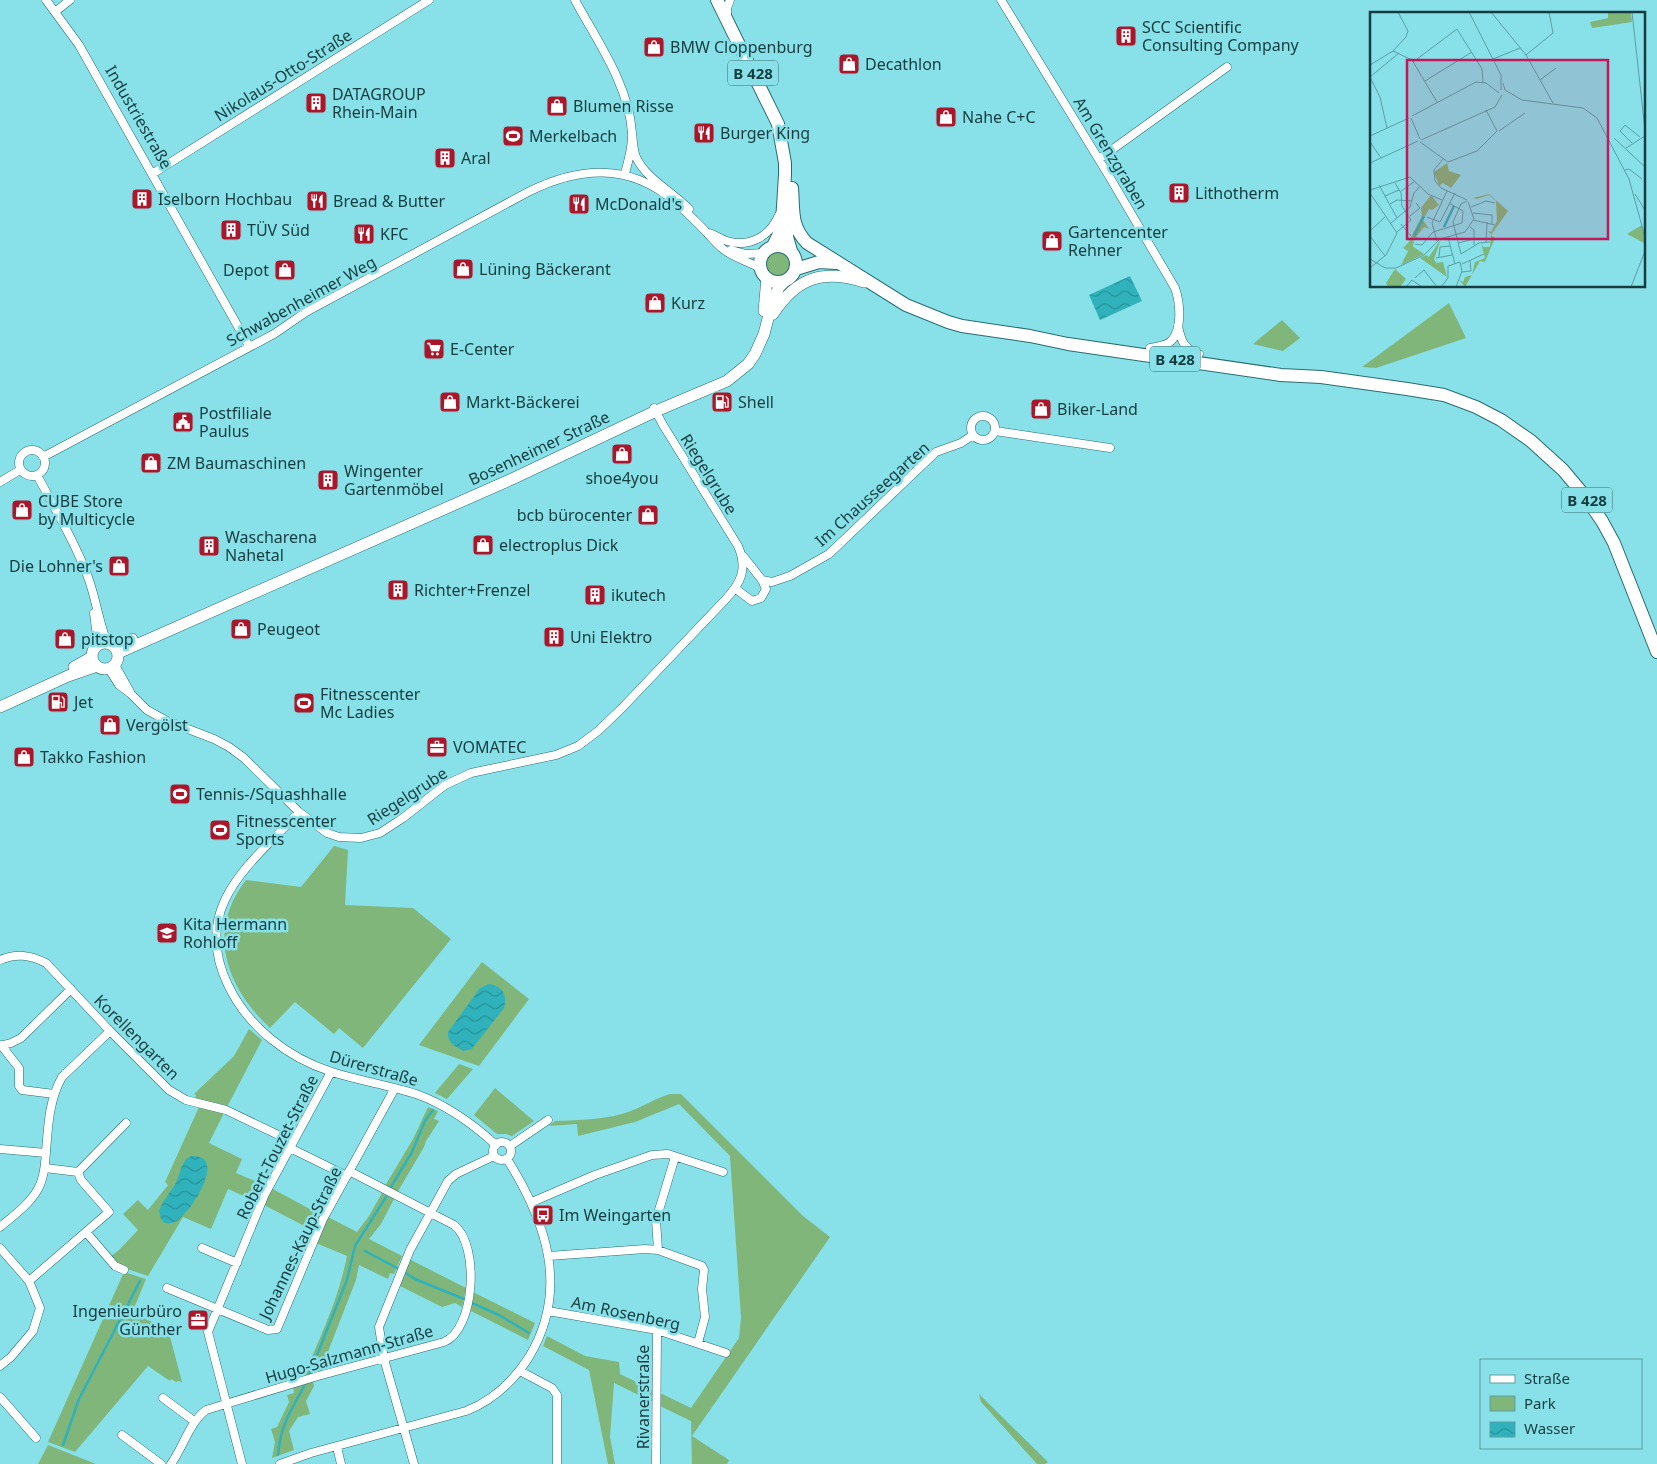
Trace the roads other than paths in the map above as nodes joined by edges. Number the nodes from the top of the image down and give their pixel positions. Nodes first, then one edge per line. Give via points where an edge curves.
1 (46, 0) edge
2 (70, 0) edge
3 (429, 0) edge
4 (575, 0) edge
5 (717, 0) edge
6 (730, 0) edge
7 (1001, 0) edge
8 (55, 12) junction
9 (728, 22) junction
10 (1227, 67) dead end
11 (632, 134) junction
12 (1099, 159) junction
13 (152, 174) junction
14 (625, 174) junction
15 (788, 187) junction
16 (705, 231) junction
17 (768, 250) junction
18 (793, 253) junction
19 (839, 262) junction
20 (796, 269) junction
21 (764, 273) junction
22 (785, 281) junction
23 (877, 286) junction
24 (767, 324) junction
25 (1178, 325) junction
26 (1030, 336) junction
27 (249, 346) junction
28 (1150, 348) junction
29 (1199, 354) junction
30 (1321, 377) junction
31 (654, 409) junction
32 (995, 431) junction
33 (973, 435) junction
34 (1110, 448) dead end
35 (43, 457) junction
36 (20, 470) junction
37 (37, 475) junction
38 (0, 482) edge
39 (743, 556) junction
40 (762, 580) junction
41 (736, 589) junction
42 (1655, 639) edge
43 (1657, 652) edge
44 (110, 653) junction
45 (94, 661) junction
46 (0, 700) edge
47 (0, 707) edge
48 (299, 812) junction
49 (0, 960) edge
50 (70, 989) junction
51 (110, 1031) junction
52 (0, 1045) edge
53 (331, 1072) junction
54 (395, 1088) junction
55 (54, 1094) junction
56 (548, 1120) dead end
57 (126, 1123) dead end
58 (292, 1145) junction
59 (496, 1145) junction
60 (510, 1146) junction
61 (0, 1149) edge
62 (46, 1154) junction
63 (494, 1156) junction
64 (675, 1158) junction
65 (507, 1159) junction
66 (45, 1168) junction
67 (78, 1172) junction
68 (723, 1172) dead end
69 (348, 1174) junction
70 (532, 1202) junction
71 (430, 1213) junction
72 (0, 1227) edge
73 (86, 1232) junction
74 (0, 1248) edge
75 (202, 1248) dead end
76 (658, 1250) junction
77 (549, 1256) junction
78 (237, 1263) junction
79 (124, 1270) dead end
80 (29, 1281) junction
81 (167, 1288) dead end
82 (217, 1310) junction
83 (548, 1311) junction
84 (657, 1330) junction
85 (698, 1343) junction
86 (726, 1353) dead end
87 (384, 1358) junction
88 (0, 1366) edge
89 (520, 1371) junction
90 (0, 1397) edge
91 (163, 1398) dead end
92 (226, 1404) junction
93 (194, 1421) junction
94 (405, 1428) junction
95 (122, 1435) dead end
96 (36, 1438) dead end
97 (337, 1447) junction
98 (161, 1464) edge
99 (171, 1464) edge
100 (242, 1464) edge
101 (280, 1464) edge
102 (341, 1464) edge
103 (414, 1464) edge
104 (557, 1464) edge
105 (656, 1464) edge

1 - 8 street, Industriestraße
2 - 8 street
3 - 13 street, Nikolaus-Otto-Straße
4 - 11 street via 618,80 625,97
5 - 9 main road, B 428
6 - 9 street
7 - 12 street, Am Grenzgraben
8 - 13 street, Industriestraße via 79,45
9 - 15 main road, B 428 via 778,124
10 - 12 street
11 - 14 street
11 - 16 street via 636,156 646,172 678,197 701,221
12 - 25 street, Am Grenzgraben via 1175,288 1180,304
13 - 27 street, Industriestraße
14 - 16 street, Schwabenheimer Weg via 672,200
14 - 27 street, Schwabenheimer Weg via 573,174 536,188
15 - 16 street, Schwabenheimer Weg via 775,224 756,240 746,243 728,241
15 - 17 main road, B 428 via 778,236
15 - 18 main road, B 428 via 787,237
15 - 19 main road, B 428 via 797,230 807,242
16 - 17 street, Schwabenheimer Weg via 736,252 746,254
16 - 21 street, Schwabenheimer Weg via 728,253
17 - 18 main road via 783,246
17 - 21 main road via 761,258
18 - 19 main road, B 428
18 - 20 main road
19 - 20 main road, B 428 via 819,262
19 - 23 main road, B 428
20 - 22 main road
21 - 22 main road via 779,282
21 - 31 street, Bosenheimer Straße via 767,295 759,329 749,352 727,374
22 - 24 street, Bosenheimer Straße via 779,287
23 - 24 street via 844,276 813,279 788,293
23 - 26 main road, B 428 via 906,305 948,322
24 - 31 street, Bosenheimer Straße via 748,364 736,374
25 - 28 street via 1171,341
25 - 29 street, Am Grenzgraben via 1185,346
26 - 28 main road, B 428 via 1068,336
26 - 30 main road, B 428 via 1226,367
27 - 35 street, Schwabenheimer Weg
28 - 29 main road, B 428
29 - 30 main road, B 428
30 - 42 main road, B 428 via 1453,398 1489,413 1531,441 1563,470 1602,521
31 - 39 street, Riegelgrube
31 - 44 street, Bosenheimer Straße via 512,479
32 - 33 street, Im Chausseegarten via 986,440 979,440
32 - 33 street via 992,419 982,416 973,422
32 - 34 street, Im Chausseegarten
33 - 40 street, Im Chausseegarten via 936,452 829,554 790,576 772,582
35 - 36 street via 33,450 25,452 20,458
35 - 37 street via 44,467
36 - 37 street via 28,476
36 - 38 street
37 - 44 street, Riegelgrube via 79,556
39 - 40 street, Riegelgrube
39 - 41 street, Riegelgrube
40 - 41 street via 766,589 761,598 752,601
41 - 48 street, Riegelgrube via 622,708 578,746 556,755 471,773 445,785 380,833 361,838 327,833
42 - 43 main road, B 428
44 - 45 street via 100,668
44 - 45 street via 94,650
44 - 48 street, Riegelgrube via 119,685 147,710 167,722 229,747
45 - 46 street
45 - 47 street
48 - 53 street, Dürerstraße via 250,864 222,903 216,927 216,945 223,974 232,993 255,1026 285,1049
49 - 50 street, Korellengarten via 26,955 36,958 50,966
50 - 51 street, Korellengarten
50 - 52 street via 21,1038
51 - 55 street via 62,1078
51 - 58 street, Korellengarten via 178,1097 226,1110
52 - 55 street via 19,1068 22,1090
53 - 54 street, Dürerstraße
53 - 58 street, Robert-Touzet-Straße
54 - 59 street, Dürerstraße via 453,1111
54 - 69 street, Johannes-Kaup-Straße
55 - 62 street
56 - 60 street
57 - 67 street
58 - 69 street, Korellengarten
58 - 78 street, Robert-Touzet-Straße via 265,1194
59 - 60 street via 503,1142
59 - 63 street
60 - 65 street via 511,1155
61 - 62 street
62 - 66 street
63 - 65 street via 498,1160
63 - 71 street via 450,1178
64 - 68 street
64 - 70 street via 668,1154 652,1155
64 - 76 street via 656,1220
65 - 70 street
66 - 67 street
66 - 72 street via 31,1200
67 - 73 street via 81,1180 109,1212
69 - 71 street, Hugo-Salzmann-Straße
69 - 82 street, Johannes-Kaup-Straße via 323,1219 277,1329 268,1330
70 - 77 street
71 - 87 street via 402,1266 380,1320 378,1332
71 - 87 street, Hugo-Salzmann-Straße via 458,1229 466,1242 470,1283 462,1320 450,1340
73 - 79 street via 114,1266
73 - 80 street
74 - 80 street
75 - 78 street
76 - 77 street
76 - 85 street via 702,1266 704,1270 705,1318
77 - 83 street
78 - 82 street, Robert-Touzet-Straße
80 - 88 street via 40,1308 33,1331
81 - 82 street
82 - 92 street, Robert-Touzet-Straße via 208,1332
83 - 84 street, Am Rosenberg
83 - 89 street via 537,1341
84 - 85 street, Am Rosenberg
84 - 105 street, Rivanerstraße
85 - 86 street, Am Rosenberg
87 - 92 street, Hugo-Salzmann-Straße
87 - 94 street
89 - 94 street via 501,1391 478,1406
89 - 104 street via 552,1388 557,1395
90 - 96 street
91 - 93 street
92 - 93 street, Hugo-Salzmann-Straße via 206,1410
92 - 100 street, Robert-Touzet-Straße
93 - 99 street
94 - 97 street
94 - 103 street
95 - 98 street
97 - 101 street
97 - 102 street

